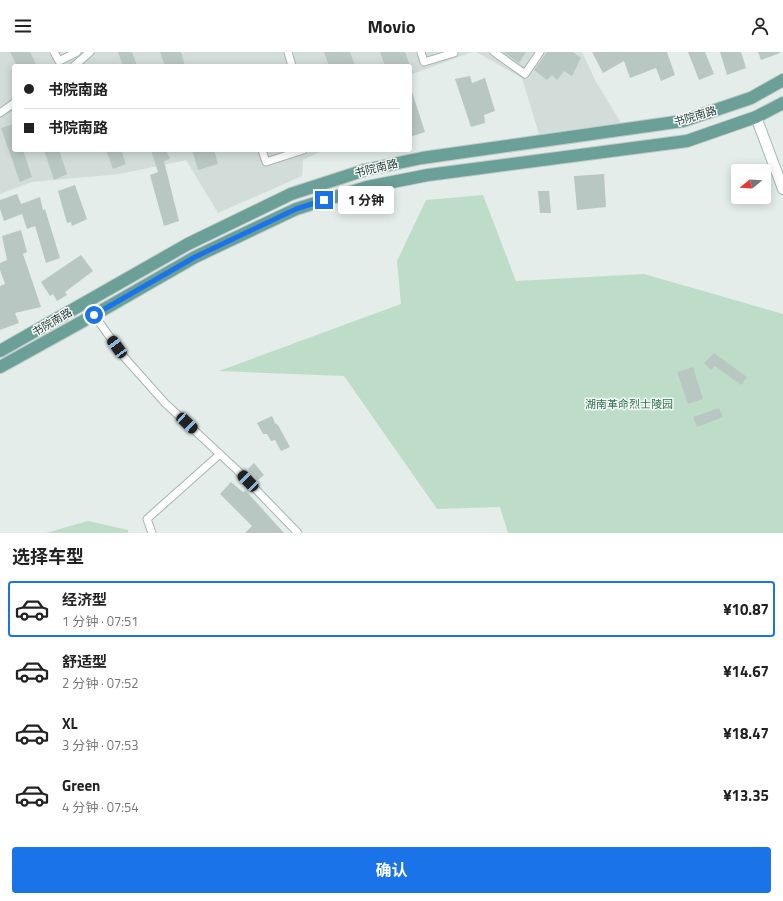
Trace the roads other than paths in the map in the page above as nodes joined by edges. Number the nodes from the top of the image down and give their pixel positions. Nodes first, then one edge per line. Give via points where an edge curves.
1 (54, 52) edge
2 (77, 52) edge
3 (90, 52) edge
4 (288, 52) edge
5 (421, 52) edge
6 (494, 52) edge
7 (540, 52) edge
8 (454, 53) edge
9 (76, 64) edge
10 (291, 64) edge
11 (783, 80) edge
12 (783, 103) edge
13 (12, 104) edge
14 (0, 113) edge
15 (756, 117) junction
16 (263, 152) edge
17 (293, 152) edge
18 (783, 189) edge
19 (94, 315) junction
20 (0, 352) edge
21 (0, 367) edge
22 (220, 454) junction
23 (152, 533) edge
24 (298, 533) edge

1 - 2 street via 59,61
3 - 9 street
4 - 10 street
5 - 8 street via 424,62
6 - 7 street via 525,74
11 - 20 main road, 书院南路 via 751,98 683,121 422,158 365,170 291,194 188,244
12 - 15 main road, 书院南路
13 - 14 street
15 - 18 street
15 - 19 main road, 书院南路 via 687,141 428,175 367,187 296,209 195,257
16 - 17 street via 266,162
19 - 21 main road, 书院南路
19 - 22 street via 125,358 166,403
22 - 23 street via 147,519
22 - 24 street

